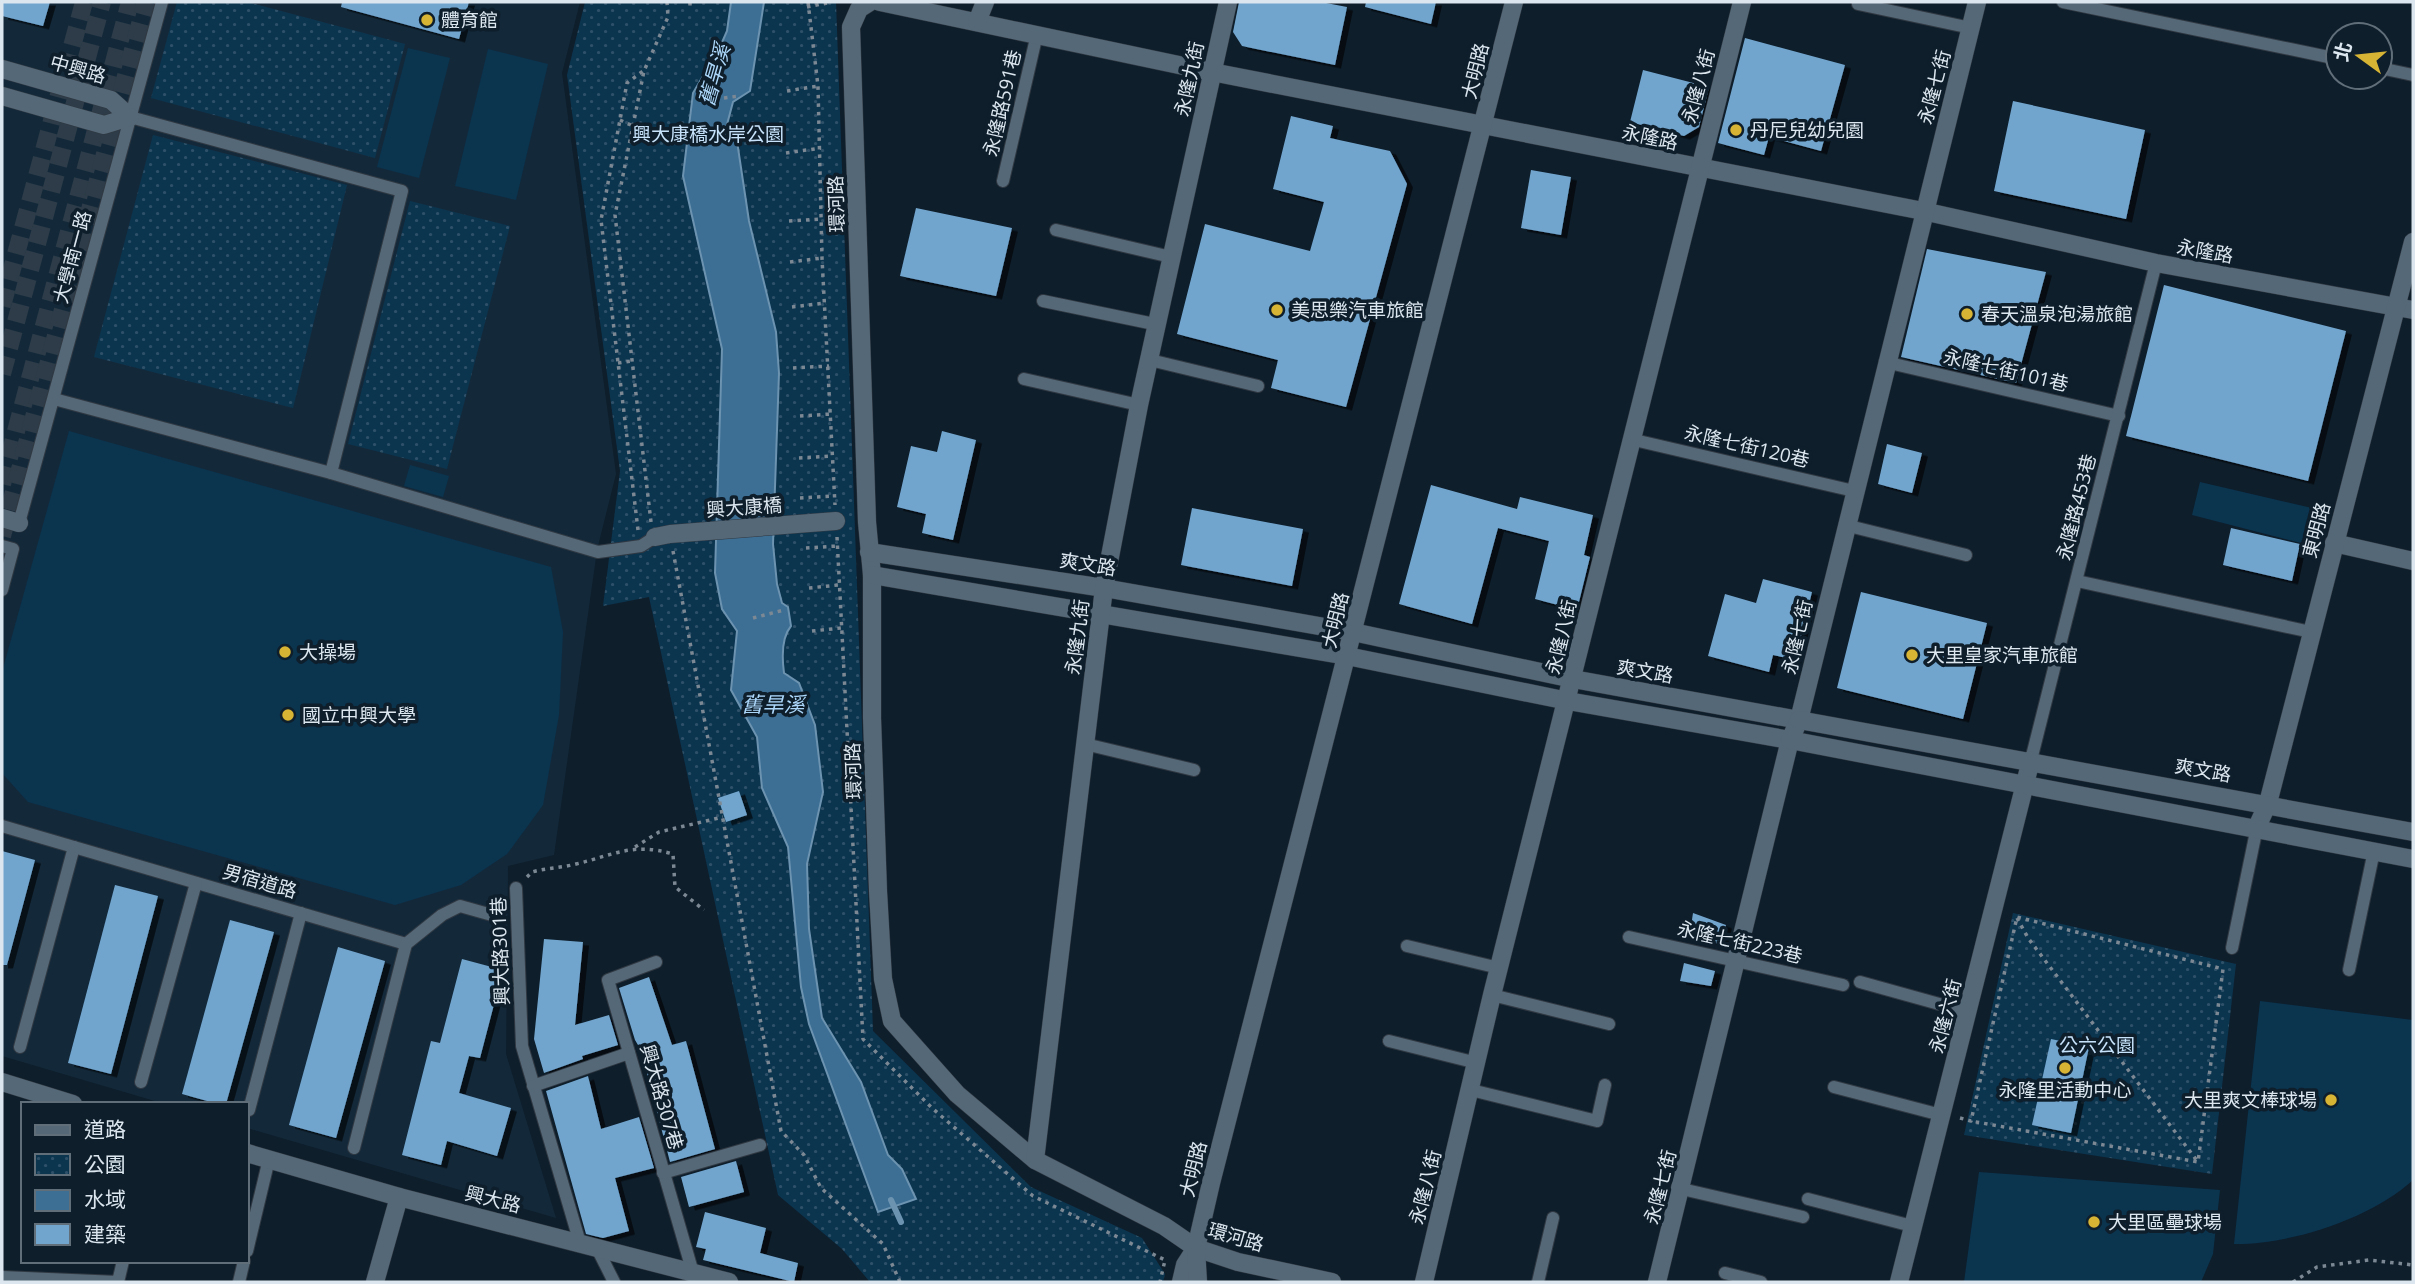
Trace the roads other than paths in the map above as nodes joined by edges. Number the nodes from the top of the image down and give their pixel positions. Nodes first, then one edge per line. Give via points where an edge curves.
1 (162, 2) edge
2 (870, 2) edge
3 (880, 2) edge
4 (985, 2) edge
5 (1227, 2) edge
6 (1514, 2) edge
7 (1742, 2) edge
8 (1977, 2) edge
9 (2063, 2) edge
10 (2138, 2) edge
11 (1858, 4) dead end
12 (2135, 17) junction
13 (977, 22) junction
14 (1971, 28) junction
15 (1037, 34) junction
16 (2324, 56) edge
17 (2, 69) edge
18 (2394, 71) edge
19 (1212, 72) junction
20 (2413, 75) edge
21 (2, 96) edge
22 (130, 117) junction
23 (1483, 125) junction
24 (1697, 168) junction
25 (1003, 181) dead end
26 (1923, 211) junction
27 (1056, 230) dead end
28 (2413, 242) edge
29 (1171, 257) junction
30 (2156, 263) junction
31 (1043, 301) dead end
32 (2405, 308) edge
33 (1158, 325) junction
34 (1150, 360) junction
35 (1885, 362) junction
36 (1024, 379) dead end
37 (1258, 386) dead end
38 (54, 398) junction
39 (1139, 405) junction
40 (2119, 416) junction
41 (1630, 439) junction
42 (331, 472) junction
43 (1854, 491) junction
44 (10, 520) edge
45 (836, 521) dead end
46 (1845, 525) junction
47 (655, 539) joint
48 (2334, 542) junction
49 (2, 546) edge
50 (869, 552) junction
51 (1966, 555) dead end
52 (2413, 561) edge
53 (872, 575) junction
54 (2077, 582) junction
55 (1104, 588) junction
56 (2, 590) edge
57 (1101, 612) junction
58 (1353, 632) junction
59 (2311, 632) junction
60 (1347, 656) junction
61 (1573, 679) junction
62 (1568, 701) junction
63 (1799, 720) junction
64 (1790, 740) junction
65 (1084, 744) junction
66 (2031, 760) junction
67 (1194, 770) dead end
68 (2025, 786) junction
69 (2268, 803) junction
70 (2, 826) edge
71 (2256, 827) junction
72 (2413, 832) edge
73 (74, 847) junction
74 (2374, 851) junction
75 (2413, 859) edge
76 (195, 883) junction
77 (516, 888) road end
78 (301, 913) junction
79 (499, 917) dead end
80 (1629, 937) dead end
81 (405, 944) junction
82 (1407, 946) dead end
83 (2232, 948) dead end
84 (1737, 960) junction
85 (656, 962) dead end
86 (1499, 968) junction
87 (2349, 970) dead end
88 (1860, 982) dead end
89 (1843, 985) dead end
90 (1492, 995) junction
91 (1968, 1012) junction
92 (1609, 1024) dead end
93 (1389, 1041) dead end
94 (20, 1047) dead end
95 (629, 1053) junction
96 (1477, 1063) junction
97 (141, 1082) dead end
98 (2, 1083) edge
99 (1605, 1085) dead end
100 (533, 1086) junction
101 (1834, 1087) dead end
102 (1471, 1090) junction
103 (66, 1102) edge
104 (249, 1110) dead end
105 (1941, 1115) junction
106 (760, 1145) dead end
107 (354, 1148) dead end
108 (248, 1153) edge
109 (269, 1159) junction
110 (1035, 1160) junction
111 (663, 1173) junction
112 (1682, 1189) junction
113 (398, 1196) junction
114 (1808, 1199) dead end
115 (1803, 1217) dead end
116 (1553, 1218) dead end
117 (1912, 1226) junction
118 (580, 1242) junction
119 (248, 1247) edge
120 (597, 1248) junction
121 (1196, 1248) junction
122 (123, 1263) edge
123 (244, 1263) edge
124 (693, 1273) junction
125 (1725, 1273) dead end
126 (2, 1277) edge
127 (239, 1282) edge
128 (374, 1282) edge
129 (614, 1282) edge
130 (729, 1282) edge
131 (1181, 1282) edge
132 (1198, 1282) edge
133 (1332, 1282) edge
134 (1424, 1282) edge
135 (1538, 1282) edge
136 (1657, 1282) edge
137 (1761, 1282) edge
138 (1899, 1282) edge

1 - 22 lane, 大學南一路
2 - 50 street, 環河路 via 859,9 851,27
3 - 13 street, 永隆路
4 - 13 street
5 - 19 street, 永隆九街
6 - 23 street, 大明路
7 - 24 street, 永隆八街
8 - 14 street, 永隆七街
9 - 12 lane
10 - 12 lane
11 - 14 lane
12 - 16 lane
13 - 15 street, 永隆路
14 - 26 street, 永隆七街
15 - 19 street, 永隆路
15 - 25 lane, 永隆路591巷
17 - 22 street, 中興路 via 111,100
18 - 20 lane
19 - 23 street, 永隆路
19 - 29 street, 永隆九街
21 - 22 street via 104,125
22 - 38 lane, 大學南一路
22 - 42 lane via 402,191
23 - 24 street, 永隆路
23 - 58 street, 大明路
24 - 26 street, 永隆路
24 - 41 street, 永隆八街
26 - 30 street, 永隆路
26 - 35 street, 永隆七街
27 - 29 lane
28 - 32 street, 東明路
29 - 33 street, 永隆九街
30 - 32 street, 永隆路
30 - 40 lane, 永隆路453巷
31 - 33 lane
32 - 48 street, 東明路
33 - 34 street, 永隆九街
34 - 37 lane
34 - 39 street, 永隆九街
35 - 40 lane, 永隆七街101巷
35 - 43 street, 永隆七街
36 - 39 lane
38 - 42 lane
38 - 44 lane, 大學南一路
39 - 55 street, 永隆九街
40 - 54 lane, 永隆路453巷
41 - 43 lane, 永隆七街120巷
41 - 61 street, 永隆八街
42 - 47 lane via 598,552
43 - 46 street, 永隆七街
45 - 47 street, 興大康橋
46 - 51 lane
46 - 63 street, 永隆七街
48 - 52 street
48 - 59 street, 東明路
49 - 56 lane via 13,550
50 - 53 street, 環河路
50 - 55 street, 爽文路
53 - 57 street
53 - 110 street, 環河路 via 877,891 883,979 892,1021 957,1094
54 - 59 lane
54 - 66 lane, 永隆路453巷
55 - 57 street, 永隆九街
55 - 58 street, 爽文路
57 - 60 street
57 - 65 street, 永隆九街
58 - 60 street, 大明路
58 - 61 street, 爽文路
59 - 69 street, 東明路
60 - 62 street
60 - 121 street, 大明路
61 - 62 street, 永隆八街
61 - 63 street, 爽文路
62 - 64 street
62 - 86 street, 永隆八街
63 - 64 street, 永隆七街
63 - 66 street, 爽文路
64 - 68 street
64 - 84 street, 永隆七街
65 - 67 lane
65 - 110 street, 永隆九街
66 - 68 street, 永隆六街
66 - 69 street, 爽文路
68 - 71 street
68 - 91 street, 永隆六街
69 - 71 street, 東明路
69 - 72 street, 爽文路
70 - 73 lane, 男宿道路
71 - 74 street
71 - 83 lane
73 - 76 lane, 男宿道路
73 - 94 lane
74 - 75 street
74 - 87 lane
76 - 78 lane, 男宿道路
76 - 97 lane
77 - 100 lane, 興大路301巷 via 522,1046
78 - 81 lane, 男宿道路
78 - 104 lane
79 - 81 lane via 460,906
80 - 84 lane, 永隆七街223巷
81 - 107 lane
82 - 86 lane
84 - 89 lane, 永隆七街223巷
84 - 112 street, 永隆七街
85 - 95 lane, 興大路307巷 via 608,980
86 - 90 street, 永隆八街
88 - 91 lane
90 - 92 lane
90 - 96 street, 永隆八街
91 - 105 street, 永隆六街
93 - 96 lane
95 - 100 lane
95 - 111 lane, 興大路307巷
96 - 102 street, 永隆八街
98 - 103 street
99 - 102 lane via 1597,1121
100 - 118 lane, 興大路301巷
101 - 105 lane
102 - 134 street, 永隆八街
105 - 117 street, 永隆六街
106 - 111 lane
108 - 109 street, 興大路
109 - 113 street, 興大路
109 - 119 lane
110 - 121 street, 環河路 via 1164,1226
111 - 124 lane, 興大路307巷
112 - 115 lane
112 - 136 street, 永隆七街
113 - 118 street, 興大路
113 - 128 street
114 - 117 lane
116 - 135 lane
117 - 138 street, 永隆六街
118 - 120 street, 興大路
120 - 124 street, 興大路
120 - 129 lane
121 - 131 street, 大明路
121 - 132 street, 大明路
121 - 133 street, 環河路
122 - 126 lane via 118,1282
123 - 127 lane
124 - 130 street, 興大路
125 - 137 lane

